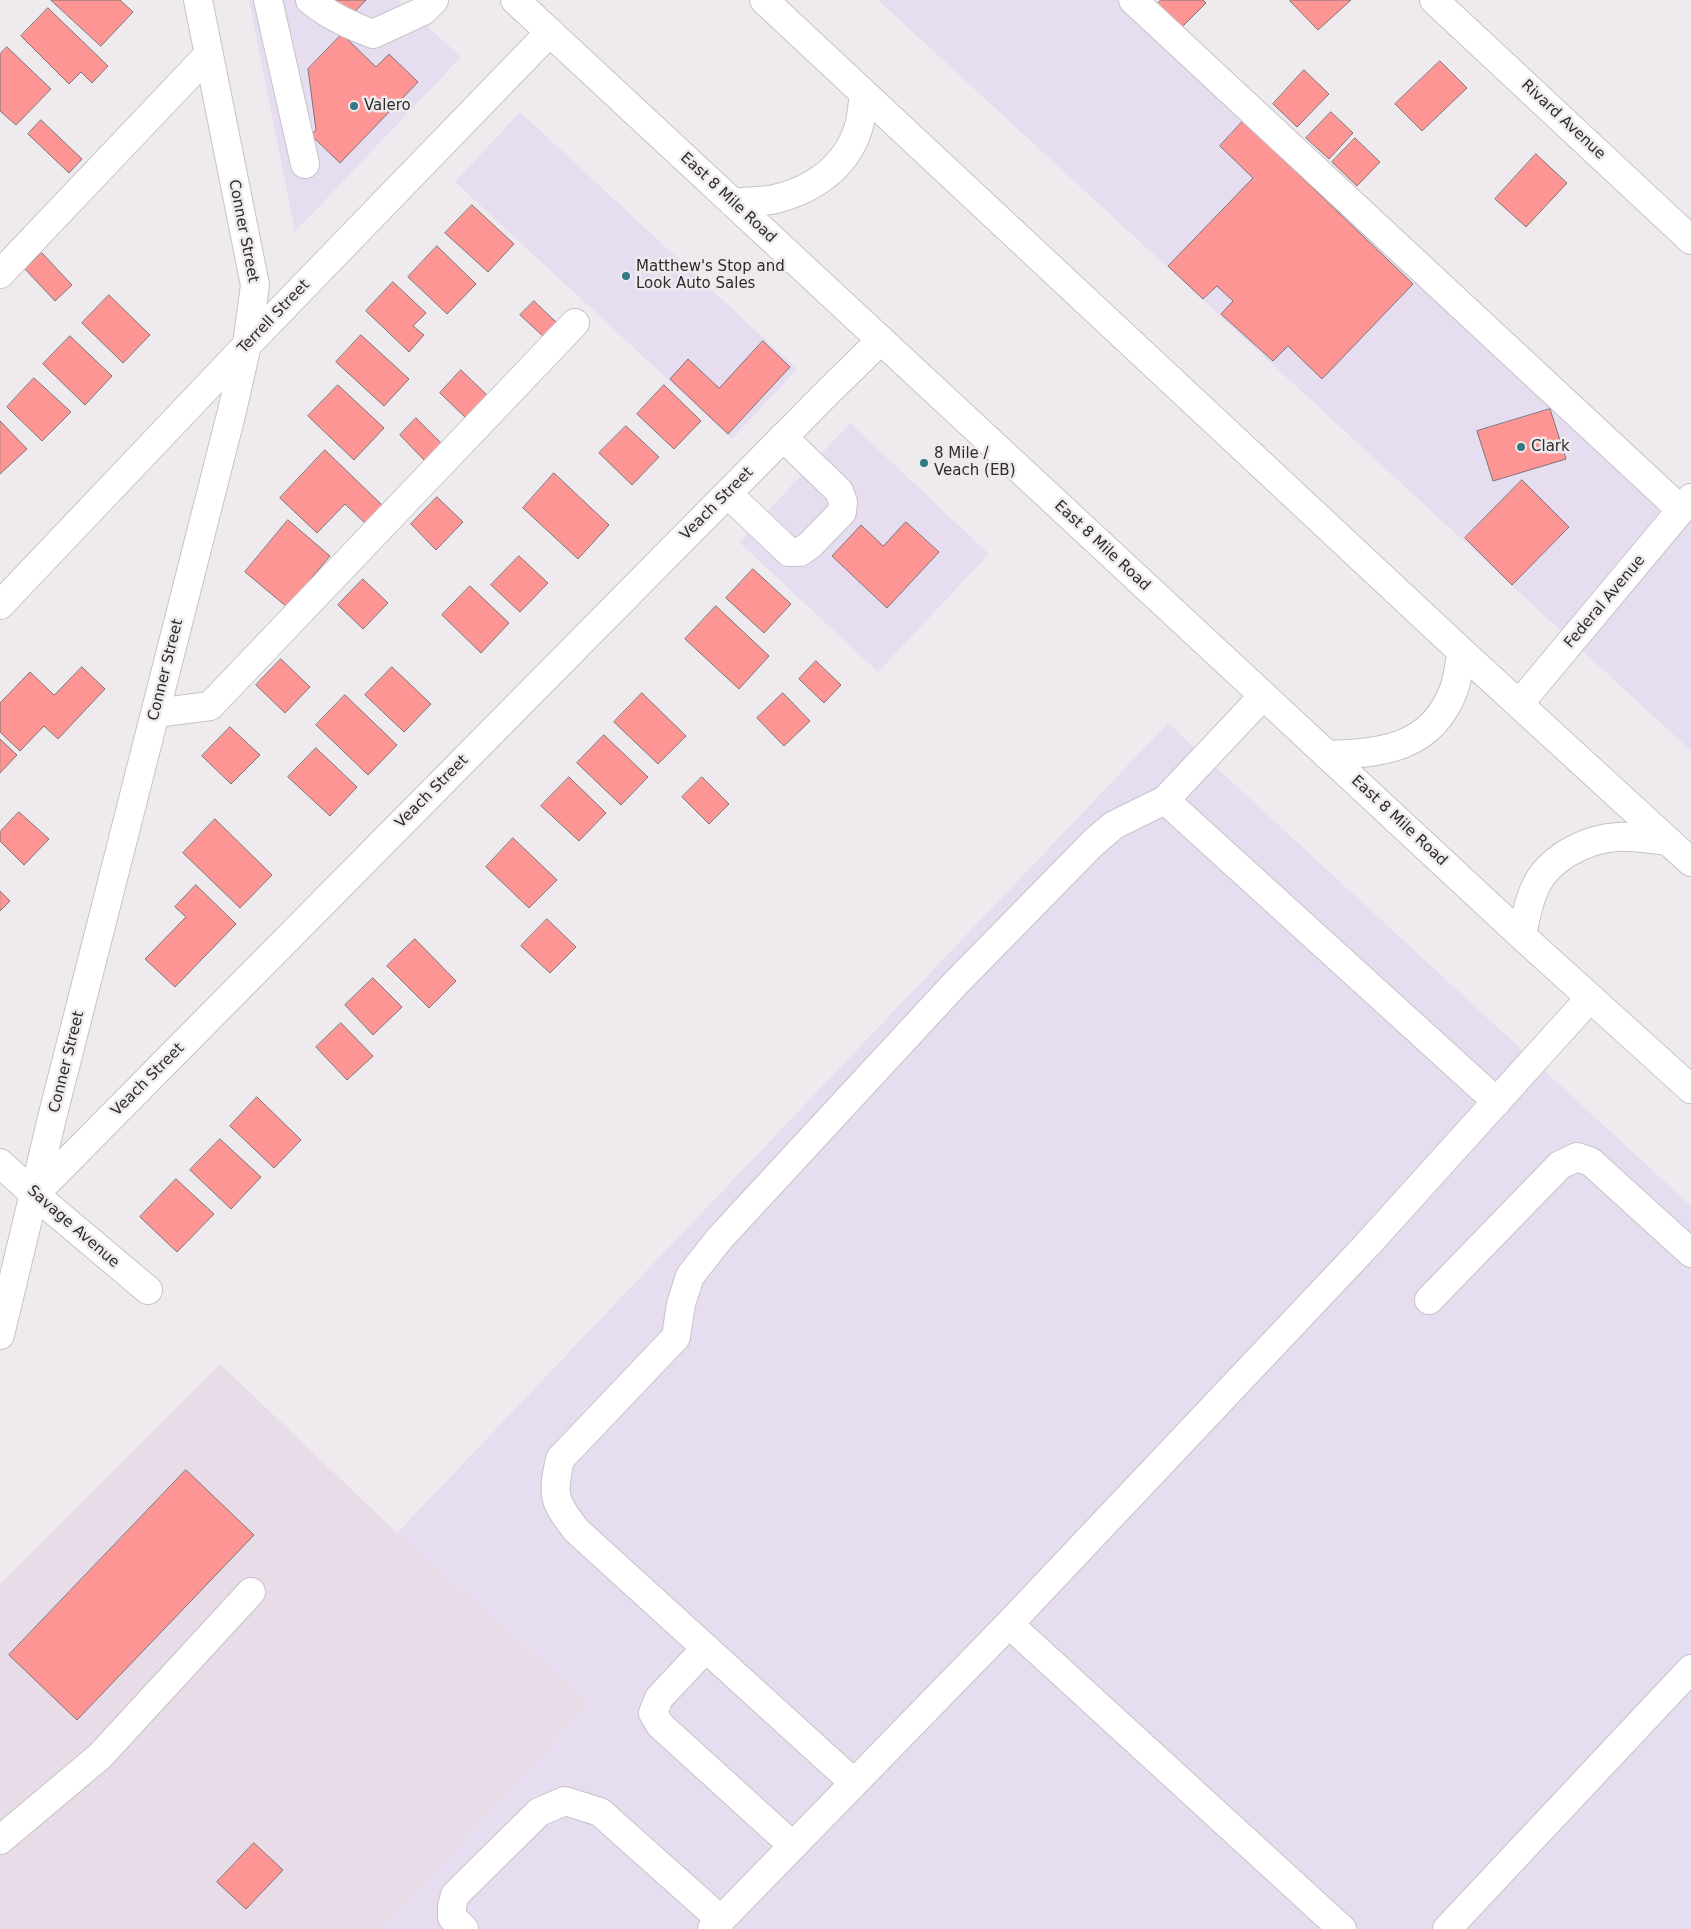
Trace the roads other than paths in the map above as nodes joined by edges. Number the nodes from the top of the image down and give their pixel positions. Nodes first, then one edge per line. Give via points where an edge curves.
1 (198, 0) edge
2 (268, 0) edge
3 (310, 0) edge
4 (516, 0) edge
5 (764, 0) edge
6 (1133, 0) edge
7 (1434, 0) edge
8 (416, 5) edge
9 (550, 32) junction
10 (209, 54) junction
11 (864, 95) junction
12 (304, 164) dead end
13 (733, 203) junction
14 (1691, 240) edge
15 (0, 274) edge
16 (575, 324) dead end
17 (881, 340) junction
18 (247, 345) junction
19 (783, 437) junction
20 (728, 494) junction
21 (1686, 504) edge
22 (0, 605) edge
23 (1462, 652) junction
24 (1264, 696) junction
25 (1519, 704) junction
26 (156, 713) junction
27 (1327, 755) junction
28 (1165, 800) junction
29 (1668, 840) junction
30 (1691, 862) edge
31 (1522, 936) junction
32 (1590, 998) junction
33 (1691, 1088) edge
34 (1497, 1102) junction
35 (0, 1163) edge
36 (34, 1194) junction
37 (1691, 1253) edge
38 (0, 1256) edge
39 (148, 1290) dead end
40 (1429, 1300) dead end
41 (0, 1335) edge
42 (251, 1592) dead end
43 (1009, 1624) junction
44 (706, 1648) junction
45 (1691, 1669) edge
46 (854, 1783) junction
47 (0, 1840) edge
48 (793, 1846) junction
49 (716, 1925) edge
50 (464, 1929) edge
51 (1342, 1929) edge
52 (1447, 1929) edge

1 - 10 main road, Conner Street
2 - 12 main road
3 - 8 main road via 341,21 373,34
4 - 9 main road, East 8 Mile Road
5 - 11 main road
6 - 21 main road
7 - 14 main road, Rivard Avenue
9 - 13 main road, East 8 Mile Road
9 - 18 main road, Terrell Street
10 - 15 main road
10 - 18 main road, Conner Street via 255,285
11 - 13 main road via 859,128 848,150 820,180 802,191 773,199
11 - 23 main road
13 - 17 main road, East 8 Mile Road
16 - 26 main road via 210,706
17 - 19 main road, Veach Street
17 - 24 main road, East 8 Mile Road
18 - 22 main road, Terrell Street
18 - 26 main road, Conner Street
19 - 20 main road, Veach Street
19 - 20 main road via 839,491 842,512 810,545 800,552 789,552
20 - 36 main road, Veach Street
21 - 25 main road, Federal Avenue
23 - 25 main road
23 - 27 main road via 1454,689 1444,709 1434,723 1415,738 1368,754
24 - 27 main road, East 8 Mile Road
24 - 28 main road
25 - 29 main road
26 - 36 main road, Conner Street
27 - 31 main road, East 8 Mile Road
28 - 34 main road
28 - 44 main road via 1114,825 1093,842 953,986 720,1238 690,1276 681,1304 676,1337 560,1459 554,1486 560,1508 576,1530
29 - 30 main road
29 - 31 main road via 1617,837 1590,842 1568,853 1548,868 1536,886 1527,908
31 - 32 main road, East 8 Mile Road
32 - 33 main road, East 8 Mile Road
32 - 34 main road
34 - 43 main road via 1368,1245
35 - 36 main road, Savage Avenue
36 - 38 main road, Veach Street
36 - 39 main road, Savage Avenue
36 - 41 main road, Conner Street
37 - 40 main road via 1591,1162 1576,1158 1560,1164
42 - 47 main road via 100,1756
43 - 46 main road
43 - 51 main road
44 - 46 main road
44 - 48 main road via 659,1698 653,1713 660,1725
45 - 52 main road
46 - 48 main road
48 - 49 main road
49 - 50 main road via 600,1812 565,1801 539,1812 455,1895 452,1918

